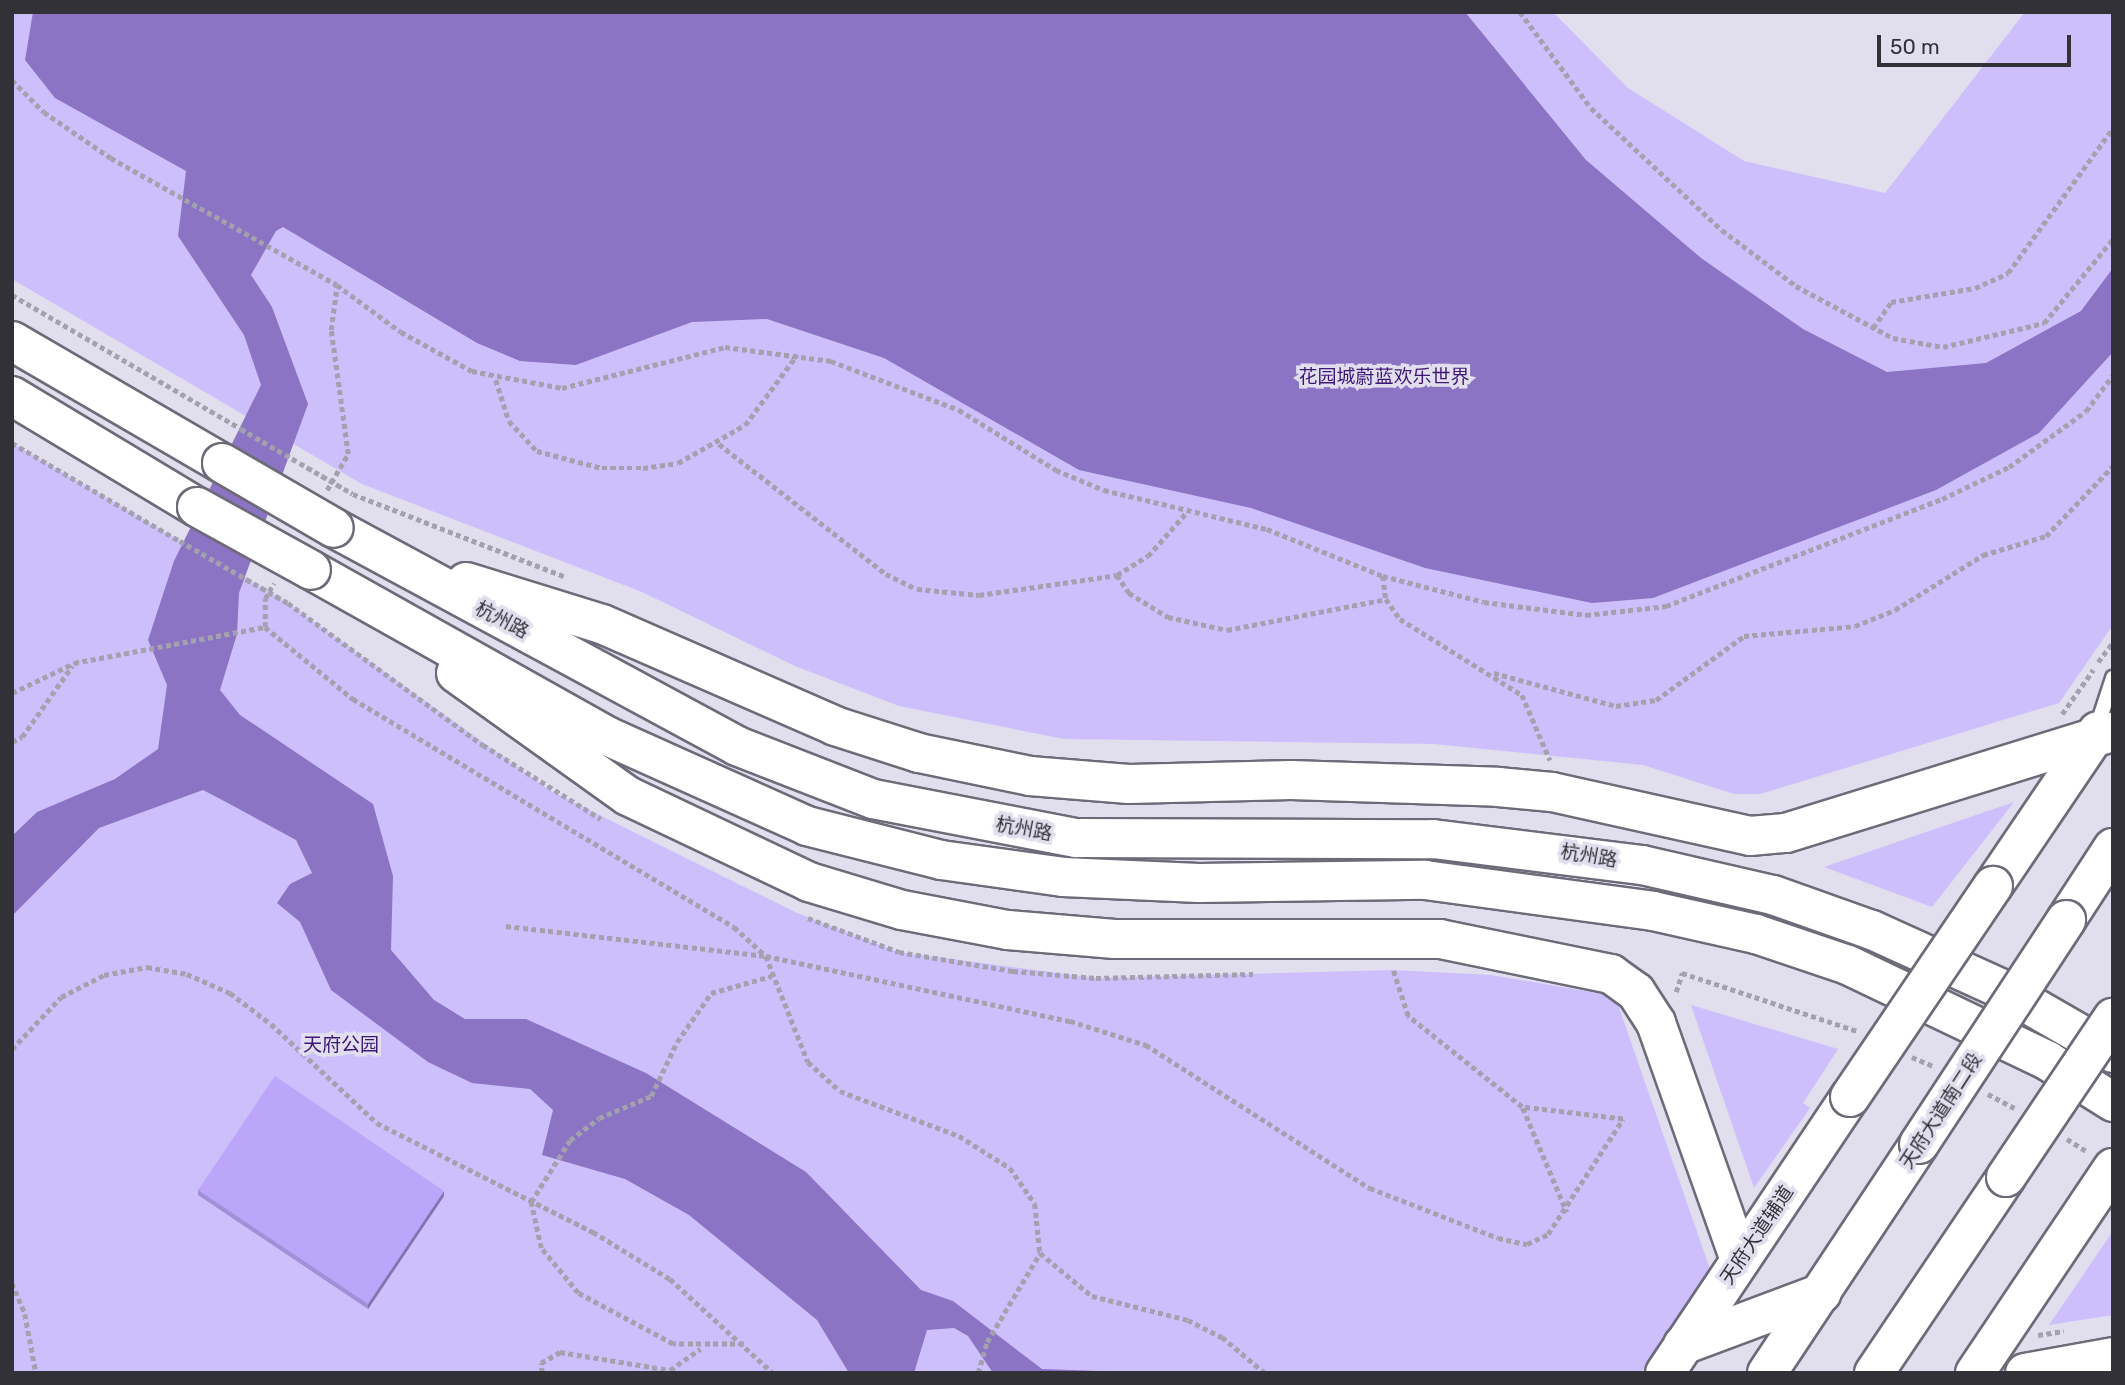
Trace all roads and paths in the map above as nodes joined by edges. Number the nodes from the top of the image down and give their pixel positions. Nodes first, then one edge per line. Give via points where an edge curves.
1 (1520, 12) edge
2 (12, 80) edge
3 (2113, 128) edge
4 (2113, 239) edge
5 (337, 285) junction
6 (12, 295) edge
7 (1873, 328) junction
8 (12, 341) edge
9 (797, 355) junction
10 (2113, 375) edge
11 (496, 379) junction
12 (12, 396) edge
13 (12, 443) edge
14 (719, 444) junction
15 (2113, 466) edge
16 (353, 494) dead end
17 (1186, 513) junction
18 (327, 515) junction
19 (381, 555) junction
20 (295, 573) junction
21 (1117, 575) junction
22 (1383, 576) junction
23 (1386, 599) junction
24 (363, 600) junction
25 (288, 603) dead end
26 (265, 627) junction
27 (74, 663) junction
28 (1494, 673) junction
29 (2113, 678) edge
30 (12, 693) edge
31 (2106, 727) edge
32 (12, 742) edge
33 (1552, 792) junction
34 (2113, 848) edge
35 (506, 926) dead end
36 (766, 956) junction
37 (1393, 970) dead end
38 (772, 976) junction
39 (2113, 1018) edge
40 (12, 1049) edge
41 (2113, 1053) edge
42 (2113, 1102) edge
43 (1522, 1107) junction
44 (2113, 1168) edge
45 (531, 1202) junction
46 (1567, 1212) junction
47 (1040, 1253) junction
48 (1740, 1261) junction
49 (12, 1283) edge
50 (1822, 1293) junction
51 (744, 1343) junction
52 (700, 1349) junction
53 (2113, 1357) edge
54 (1674, 1359) edge
55 (36, 1373) edge
56 (542, 1373) edge
57 (773, 1373) edge
58 (978, 1373) edge
59 (1265, 1373) edge
60 (1767, 1373) edge
61 (1874, 1373) edge
62 (1975, 1373) edge
63 (2025, 1373) edge

1 - 7 path via 1591,108 1681,195 1796,286
2 - 5 path via 44,112 179,198
3 - 7 path via 2008,273 1975,288 1891,302
4 - 7 path via 2062,306 2021,333 1943,347 1916,345
5 - 11 path via 446,360
5 - 18 path via 331,330 348,454
6 - 16 path, bridge
8 - 18 main road, 杭州路, bridge via 222,463
9 - 11 path via 724,348 562,388
9 - 14 path via 765,406
9 - 17 path via 880,375 959,410 1056,470
10 - 22 path via 2086,411 2009,467 1942,499 1665,606 1586,615 1448,595
11 - 14 path via 519,436 564,462 643,468 678,463
12 - 20 main road, bridge via 197,507
13 - 25 path, bridge
14 - 21 path via 886,574 917,589 979,596
15 - 28 path via 2046,536 1983,555 1895,610 1855,626 1744,636 1656,700 1616,706
17 - 21 path via 1149,556
17 - 22 path via 1267,529
18 - 19 main road, 杭州路
19 - 33 main road via 602,624 835,726 919,753 1017,774 1129,784 1291,780
19 - 41 main road, 杭州路 via 737,746 873,799 1076,838 1433,839 1642,865 1773,895 1872,930 2024,1000
20 - 24 main road
20 - 26 path via 265,599
21 - 23 path via 1129,593 1168,617 1227,630
22 - 23 path
23 - 28 path via 1421,636
24 - 42 main road via 607,736 807,826 941,860 1063,877 1199,883 1425,880 1653,911 1756,934 1849,965 2048,1061
24 - 48 main road via 513,718 628,796 809,882 902,910 1008,930 1115,939 1440,939 1611,974 1636,992 1656,1023
26 - 27 path via 142,646
26 - 36 path via 354,699 734,927
27 - 30 path
27 - 32 path via 22,737
28 - 33 path via 1522,695 1538,725 1550,756
29 - 31 lane
31 - 33 main road via 1786,833 1750,836
31 - 48 main road, 天府大道辅道, bridge
34 - 50 main road, 天府大道南二段, bridge
35 - 36 path
36 - 38 path
36 - 46 path via 1070,1021 1146,1045 1370,1188 1498,1238 1527,1244 1548,1234
37 - 43 path via 1408,1016
38 - 45 path via 712,993 677,1042 651,1096 599,1118 570,1140
38 - 47 path via 808,1062 839,1091 959,1136 1010,1168 1035,1204
39 - 61 main road, bridge
40 - 45 path via 61,997 104,975 147,967 187,974 230,993 271,1024 377,1123
43 - 46 path
43 - 46 path via 1623,1119 1588,1168
44 - 62 main road
45 - 51 path via 670,1279
45 - 52 path via 541,1248 578,1293 673,1344
47 - 58 path via 987,1342
47 - 59 path via 1092,1296 1188,1321 1222,1336
48 - 54 main road, 天府大道辅道
49 - 55 path via 26,1314
50 - 54 main road
50 - 60 main road, 天府大道南二段
51 - 52 path
51 - 57 path
52 - 56 path via 670,1370 560,1352 541,1363
53 - 63 main road

